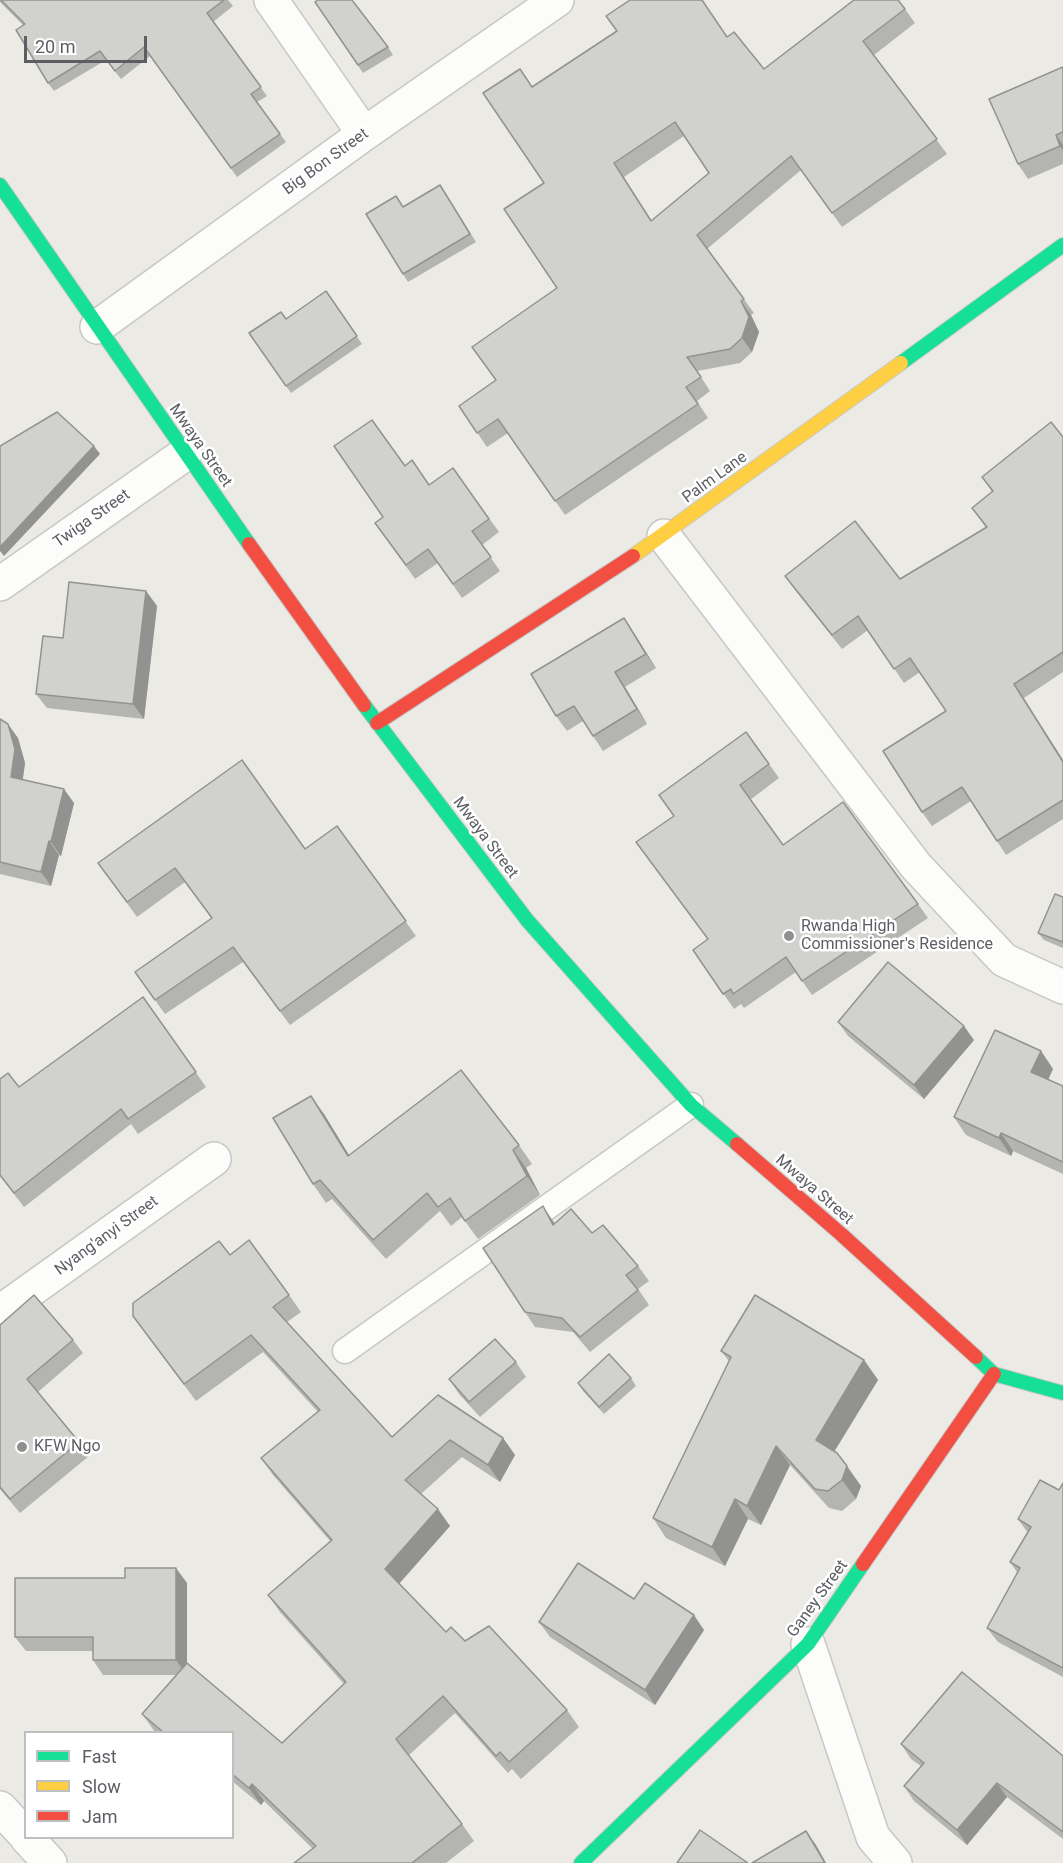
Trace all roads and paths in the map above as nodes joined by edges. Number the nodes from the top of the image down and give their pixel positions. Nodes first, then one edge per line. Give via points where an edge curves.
1 (271, 0) edge
2 (557, 0) edge
3 (364, 134) junction
4 (0, 185) edge
5 (1063, 245) edge
6 (97, 327) junction
7 (184, 454) junction
8 (664, 536) junction
9 (0, 584) edge
10 (376, 723) junction
11 (1063, 987) edge
12 (691, 1105) junction
13 (214, 1159) dead end
14 (0, 1312) edge
15 (345, 1351) dead end
16 (994, 1374) junction
17 (1063, 1393) edge
18 (808, 1644) junction
19 (0, 1808) edge
20 (24, 1835) edge
21 (28, 1839) edge
22 (50, 1863) edge
23 (581, 1863) edge
24 (895, 1863) edge

1 - 3 street
2 - 3 street, Big Bon Street
3 - 6 street, Big Bon Street
4 - 6 street, Mwaya Street
5 - 8 street, Palm Lane
6 - 7 street, Mwaya Street
7 - 9 street, Twiga Street
7 - 10 street, Mwaya Street
8 - 10 street, Palm Lane
8 - 11 street via 916,866 1004,960
10 - 12 street, Mwaya Street via 527,920
12 - 15 lane
12 - 16 street, Mwaya Street via 842,1235
13 - 14 street, Nyang'anyi Street
16 - 17 street, Mwaya Street
16 - 18 street, Ganey Street
18 - 23 street, Ganey Street
18 - 24 street via 873,1837
19 - 20 street
21 - 22 street

